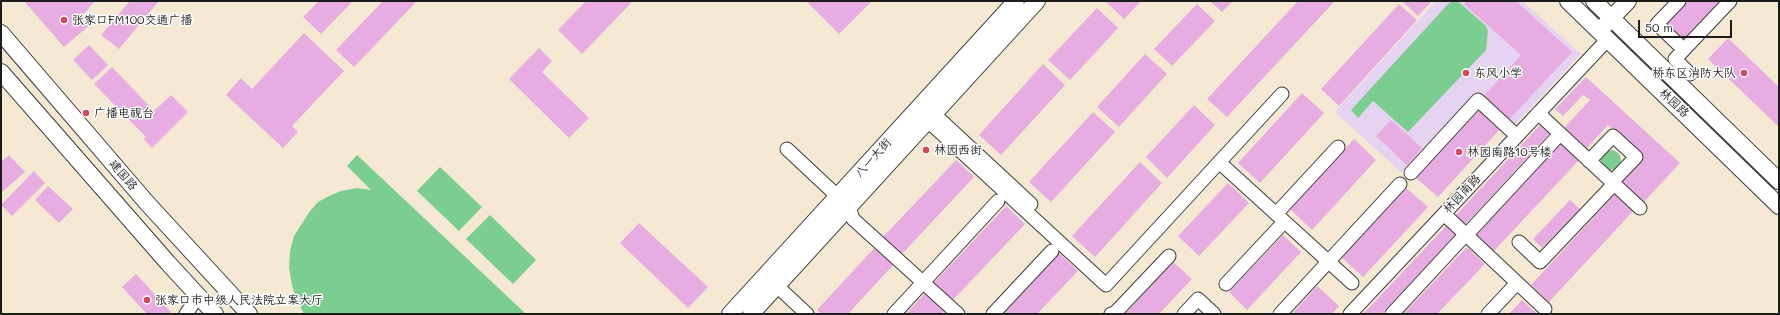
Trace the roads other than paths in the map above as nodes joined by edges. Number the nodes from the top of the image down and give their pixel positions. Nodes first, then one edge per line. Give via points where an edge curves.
1 (1016, 1) edge
2 (1037, 1) edge
3 (1568, 1) edge
4 (1594, 1) edge
5 (1628, 1) edge
6 (1679, 1) edge
7 (1730, 1) edge
8 (1612, 18) junction
9 (1, 33) edge
10 (1603, 35) junction
11 (1678, 44) dead end
12 (1, 72) edge
13 (1690, 74) dead end
14 (1282, 94) dead end
15 (1538, 114) junction
16 (931, 118) junction
17 (1560, 134) junction
18 (1517, 136) junction
19 (1338, 147) dead end
20 (787, 149) dead end
21 (1589, 161) junction
22 (1219, 162) junction
23 (1411, 173) dead end
24 (1779, 181) edge
25 (1613, 183) junction
26 (1400, 184) dead end
27 (998, 201) dead end
28 (843, 202) junction
29 (1779, 206) edge
30 (1640, 208) dead end
31 (1444, 214) junction
32 (1280, 218) junction
33 (1468, 232) junction
34 (1063, 234) dead end
35 (1519, 242) dead end
36 (1052, 251) dead end
37 (1169, 256) dead end
38 (1328, 261) junction
39 (213, 276) junction
40 (923, 283) junction
41 (1352, 283) dead end
42 (1517, 283) junction
43 (1226, 284) dead end
44 (777, 286) junction
45 (198, 296) junction
46 (1545, 309) dead end
47 (805, 313) edge
48 (186, 314) edge
49 (216, 314) edge
50 (249, 314) edge
51 (730, 314) edge
52 (751, 314) edge
53 (894, 314) edge
54 (958, 314) edge
55 (993, 314) edge
56 (1111, 314) edge
57 (1184, 314) edge
58 (1214, 314) edge
59 (1280, 314) edge
60 (1350, 314) edge
61 (1392, 314) edge
62 (1488, 314) edge

1 - 28 main road, 八一大街
2 - 16 main road, 八一大街
3 - 10 main road, 林园路
4 - 8 main road, 林园路
5 - 8 main road
6 - 11 street via 1657,24
7 - 13 street via 1675,59
8 - 10 main road
8 - 24 main road, 林园路
9 - 39 main road, 建国路 via 142,198
10 - 15 street, 林园南路
10 - 29 main road, 林园路
12 - 45 main road, 建国路
14 - 22 street
15 - 17 street
15 - 18 street, 林园南路
16 - 22 street via 1106,285
16 - 28 main road, 八一大街
16 - 34 street
17 - 21 street
17 - 33 street
18 - 23 street via 1478,100
18 - 31 street, 林园南路
19 - 32 street
20 - 28 street
21 - 25 street
21 - 25 street via 1613,136 1636,157
22 - 32 street
25 - 30 street
25 - 35 street via 1540,262
26 - 38 street
27 - 40 street
28 - 40 street via 853,219
28 - 44 main road, 八一大街
28 - 51 main road, 八一大街
31 - 33 street
31 - 60 street, 林园南路
32 - 38 street
32 - 43 street
33 - 42 street
33 - 61 street
36 - 55 street
37 - 56 street via 1115,313
38 - 41 street
38 - 59 street
39 - 45 main road
39 - 50 main road, 建国路
40 - 53 street
40 - 54 street
42 - 46 street
42 - 62 street
44 - 47 street
44 - 52 main road, 八一大街
45 - 48 street
45 - 49 main road, 建国路
57 - 58 street via 1198,299

